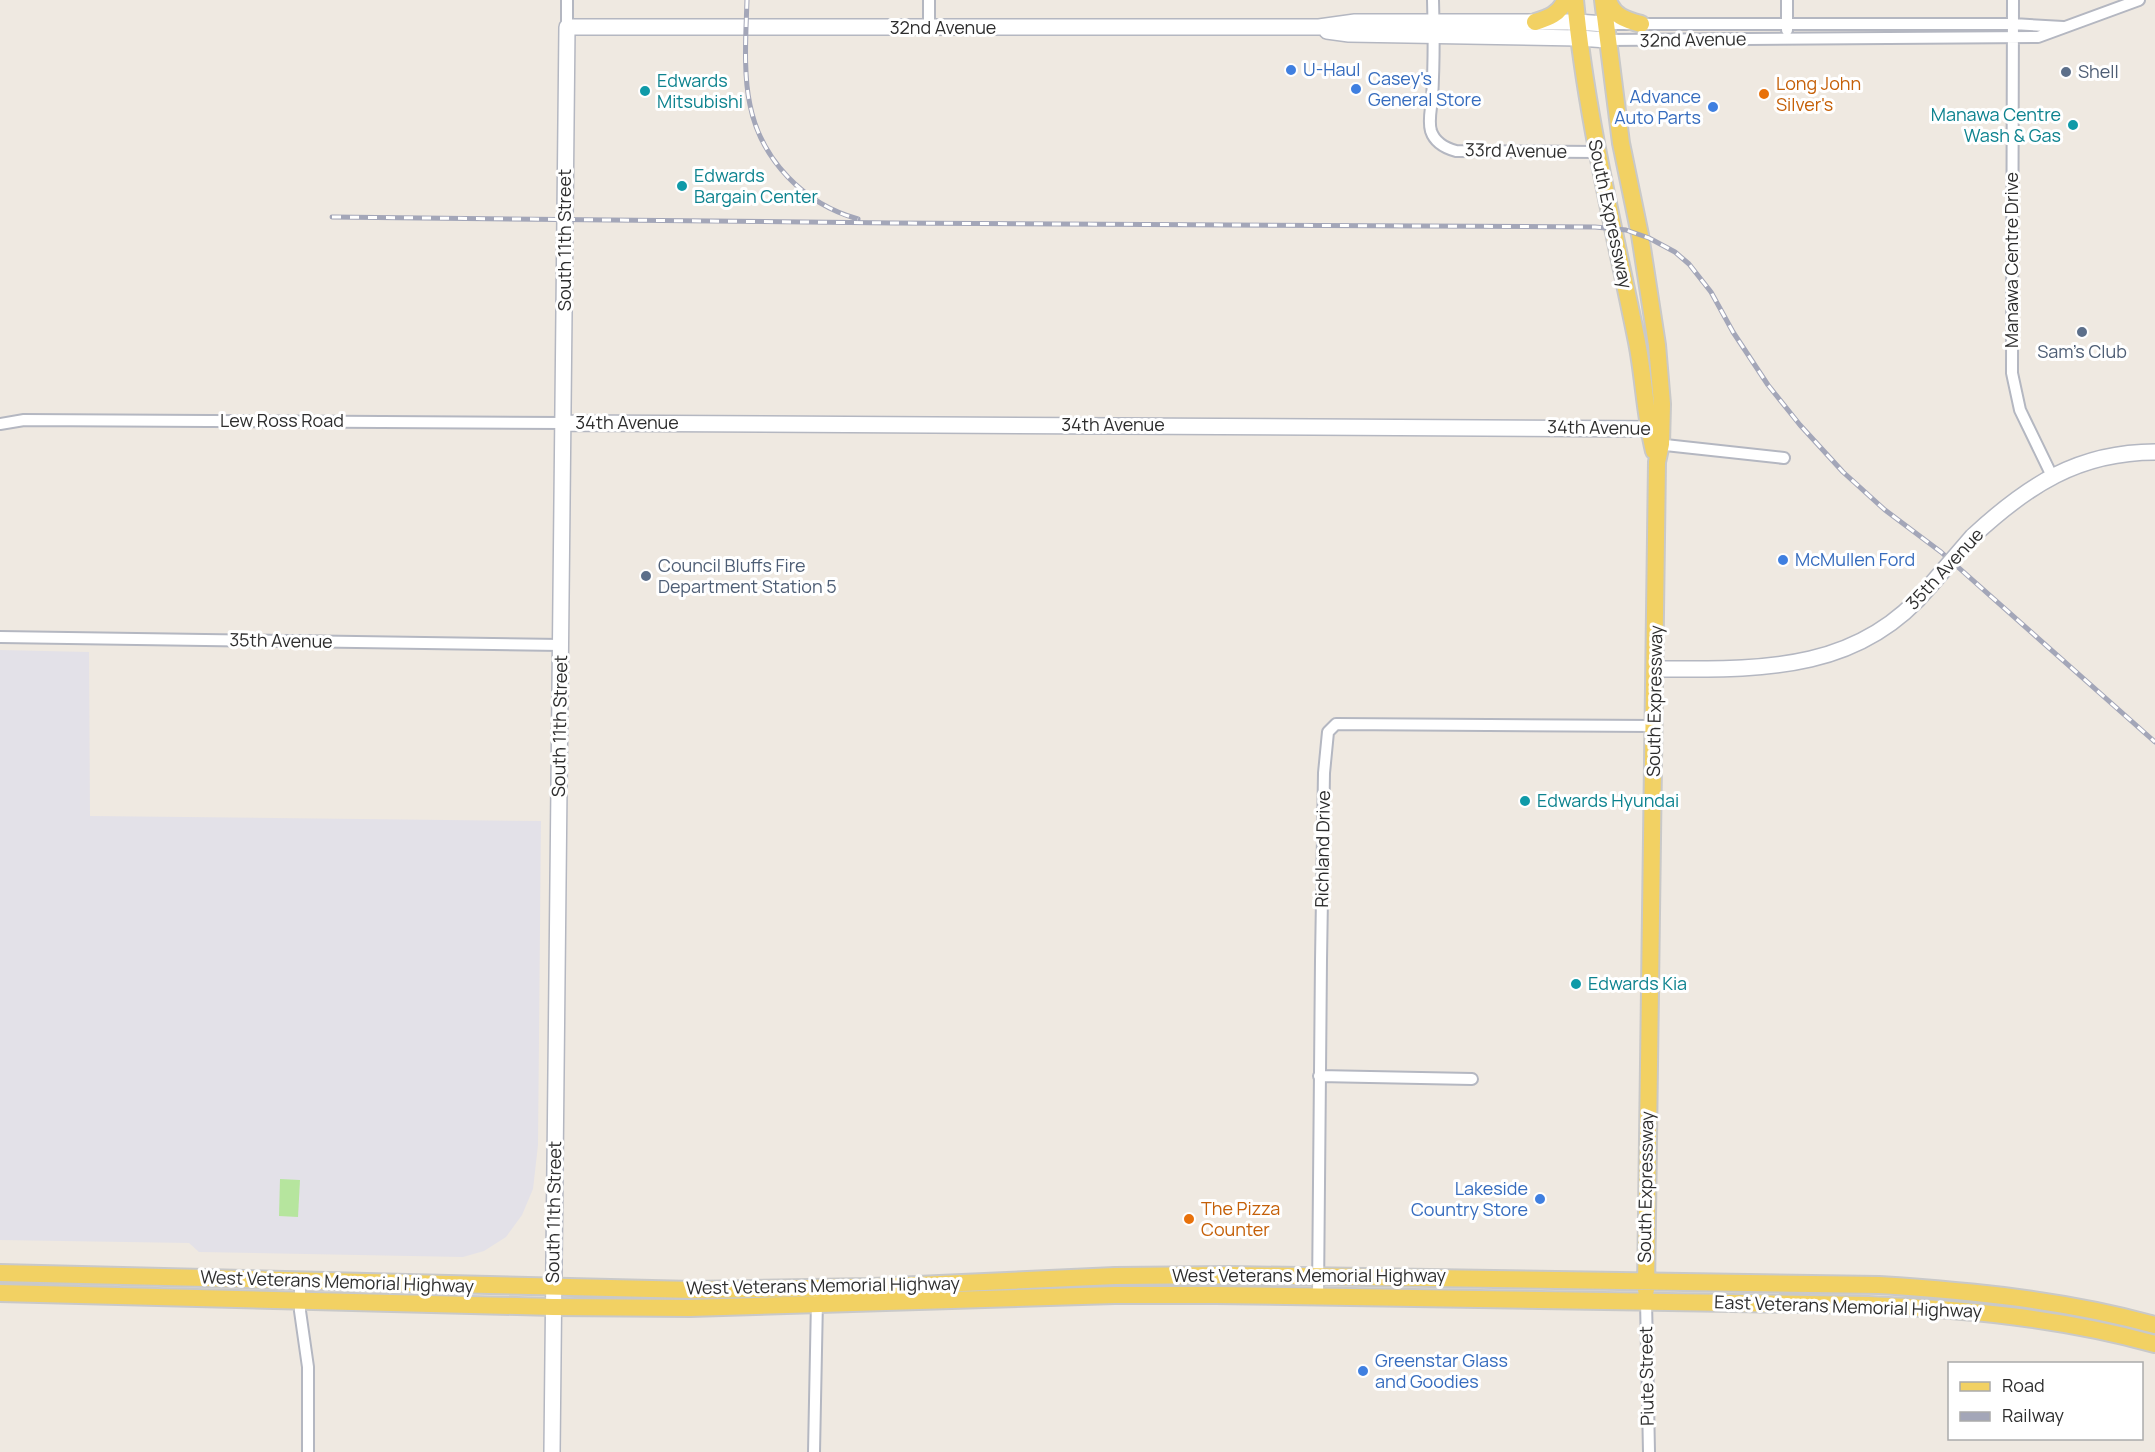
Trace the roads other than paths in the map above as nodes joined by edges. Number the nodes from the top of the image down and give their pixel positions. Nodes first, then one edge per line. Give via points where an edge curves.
1 (567, 0) edge
2 (929, 0) edge
3 (1433, 0) edge
4 (1566, 0) edge
5 (1575, 0) edge
6 (1603, 0) edge
7 (1608, 0) edge
8 (1787, 0) edge
9 (2013, 0) edge
10 (2139, 0) edge
11 (1535, 22) junction
12 (1641, 24) junction
13 (1787, 24) junction
14 (2013, 24) junction
15 (567, 27) junction
16 (2067, 27) junction
17 (929, 28) junction
18 (1433, 30) junction
19 (1578, 30) junction
20 (1606, 32) junction
21 (1787, 38) junction
22 (2013, 38) junction
23 (1597, 152) junction
24 (564, 423) junction
25 (0, 424) edge
26 (1656, 436) junction
27 (2155, 452) edge
28 (1784, 458) dead end
29 (2052, 476) junction
30 (0, 637) edge
31 (561, 645) junction
32 (1655, 669) junction
33 (1654, 726) junction
34 (1319, 1076) junction
35 (1472, 1079) dead end
36 (0, 1272) edge
37 (1318, 1276) junction
38 (300, 1280) junction
39 (1646, 1280) junction
40 (553, 1287) junction
41 (817, 1288) junction
42 (0, 1293) edge
43 (1318, 1296) junction
44 (300, 1300) junction
45 (1646, 1300) junction
46 (817, 1306) junction
47 (553, 1307) junction
48 (2155, 1325) edge
49 (2155, 1344) edge
50 (308, 1452) edge
51 (552, 1452) edge
52 (814, 1452) edge
53 (1649, 1452) edge

1 - 15 street, South 11th Street
2 - 17 street
3 - 18 street
4 - 11 main road via 1555,15
5 - 19 main road, South Expressway
6 - 20 main road, South Expressway
7 - 12 main road via 1618,16
8 - 13 street
9 - 14 street, Manawa Centre Drive
10 - 16 street, 32nd Avenue
11 - 18 street, 32nd Avenue
11 - 19 street, 32nd Avenue
12 - 13 street, 32nd Avenue
12 - 20 street, 32nd Avenue
13 - 14 street, 32nd Avenue
13 - 21 street
14 - 16 street, 32nd Avenue
14 - 22 street, Manawa Centre Drive
15 - 17 street, 32nd Avenue
15 - 24 street, South 11th Street
16 - 22 street, 32nd Avenue via 2038,38
17 - 18 street, 32nd Avenue via 1318,27 1349,34
18 - 19 street, 32nd Avenue
18 - 23 street, 33rd Avenue via 1429,121 1433,136 1443,146 1456,151
19 - 20 street, 32nd Avenue
19 - 23 main road, South Expressway
20 - 21 street, 32nd Avenue
20 - 26 main road, South Expressway via 1621,143 1651,294 1662,383
21 - 22 street, 32nd Avenue
22 - 29 street, Manawa Centre Drive via 2012,373 2020,410
23 - 26 main road, South Expressway
24 - 25 street, Lew Ross Road via 24,420
24 - 26 street, 34th Avenue
24 - 31 street, South 11th Street
26 - 28 street
26 - 32 main road, South Expressway
27 - 29 street, 35th Avenue via 2102,458
29 - 32 street, 35th Avenue, bridge via 2015,499 1973,537 1915,604 1859,641 1819,658 1780,666
30 - 31 street, 35th Avenue
31 - 40 street, South 11th Street
32 - 33 main road, South Expressway
33 - 34 street, Richland Drive via 1336,724 1331,728 1324,773
33 - 39 main road, South Expressway
34 - 35 street
34 - 37 street, Richland Drive
36 - 38 main road, West Veterans Memorial Highway
37 - 39 main road, West Veterans Memorial Highway
37 - 41 main road, West Veterans Memorial Highway via 1115,1276
37 - 43 street, Richland Drive
38 - 40 main road, West Veterans Memorial Highway
38 - 44 street
39 - 45 main road, South Expressway
39 - 48 main road, East Veterans Memorial Highway via 1935,1288 2065,1305
40 - 41 main road, West Veterans Memorial Highway
40 - 47 street, South 11th Street
41 - 46 street
42 - 44 main road, West Veterans Memorial Highway
43 - 45 main road, West Veterans Memorial Highway
43 - 46 main road, West Veterans Memorial Highway via 1115,1295
44 - 47 main road, West Veterans Memorial Highway
44 - 50 street via 308,1367
45 - 49 main road, East Veterans Memorial Highway via 1957,1309 2070,1324
45 - 53 street, Piute Street
46 - 47 main road, West Veterans Memorial Highway
46 - 52 street
47 - 51 street, South 11th Street

